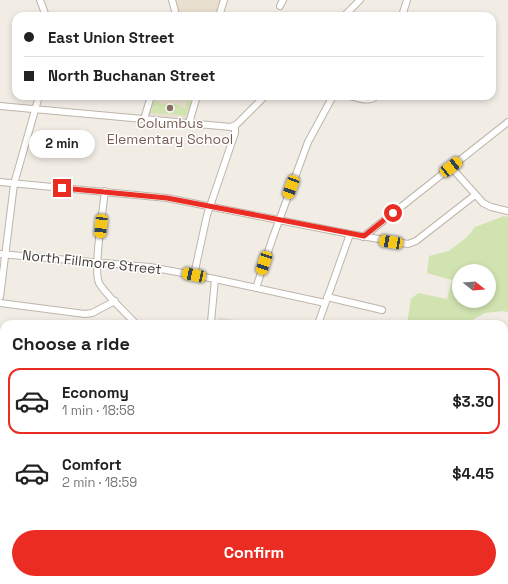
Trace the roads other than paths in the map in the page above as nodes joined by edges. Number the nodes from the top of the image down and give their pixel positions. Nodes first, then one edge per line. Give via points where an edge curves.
1 (40, 0) edge
2 (172, 0) edge
3 (224, 0) edge
4 (360, 0) edge
5 (406, 0) edge
6 (44, 12) edge
7 (175, 12) edge
8 (220, 12) edge
9 (348, 12) edge
10 (403, 12) edge
11 (38, 100) edge
12 (150, 100) edge
13 (196, 100) edge
14 (261, 100) edge
15 (331, 100) edge
16 (0, 106) edge
17 (35, 109) junction
18 (144, 119) junction
19 (508, 122) edge
20 (189, 123) junction
21 (235, 126) junction
22 (451, 167) junction
23 (0, 182) edge
24 (14, 184) junction
25 (105, 191) junction
26 (475, 195) junction
27 (210, 206) junction
28 (508, 211) edge
29 (279, 220) junction
30 (350, 234) junction
31 (364, 236) junction
32 (2, 254) edge
33 (97, 262) junction
34 (194, 275) junction
35 (215, 279) junction
36 (256, 288) junction
37 (0, 297) edge
38 (326, 300) junction
39 (115, 301) junction
40 (0, 303) edge
41 (382, 310) dead end
42 (132, 320) edge
43 (211, 320) edge
44 (319, 320) edge

1 - 6 street
2 - 7 street
3 - 8 street
4 - 9 street
5 - 10 street
11 - 17 street
12 - 18 street
13 - 20 street
14 - 21 street
15 - 29 street via 308,142
16 - 17 street
17 - 18 street
17 - 24 street
18 - 20 street
19 - 22 street
20 - 21 street
21 - 27 street via 235,133
22 - 26 street
22 - 31 street
23 - 24 street
24 - 25 street
24 - 32 street
25 - 27 street
25 - 33 street
26 - 28 street via 488,206
26 - 31 street via 412,243 404,244
27 - 29 street
27 - 34 street
29 - 30 street
29 - 36 street
30 - 31 street
30 - 38 street
32 - 33 street, North Fillmore Street
32 - 37 street
33 - 34 street, North Fillmore Street via 150,267
33 - 39 street via 98,281
34 - 35 street, North Fillmore Street
35 - 36 street, North Fillmore Street
35 - 43 street
36 - 38 street, North Fillmore Street
38 - 41 street, North Fillmore Street
38 - 44 street
39 - 40 street via 85,314
39 - 42 street

